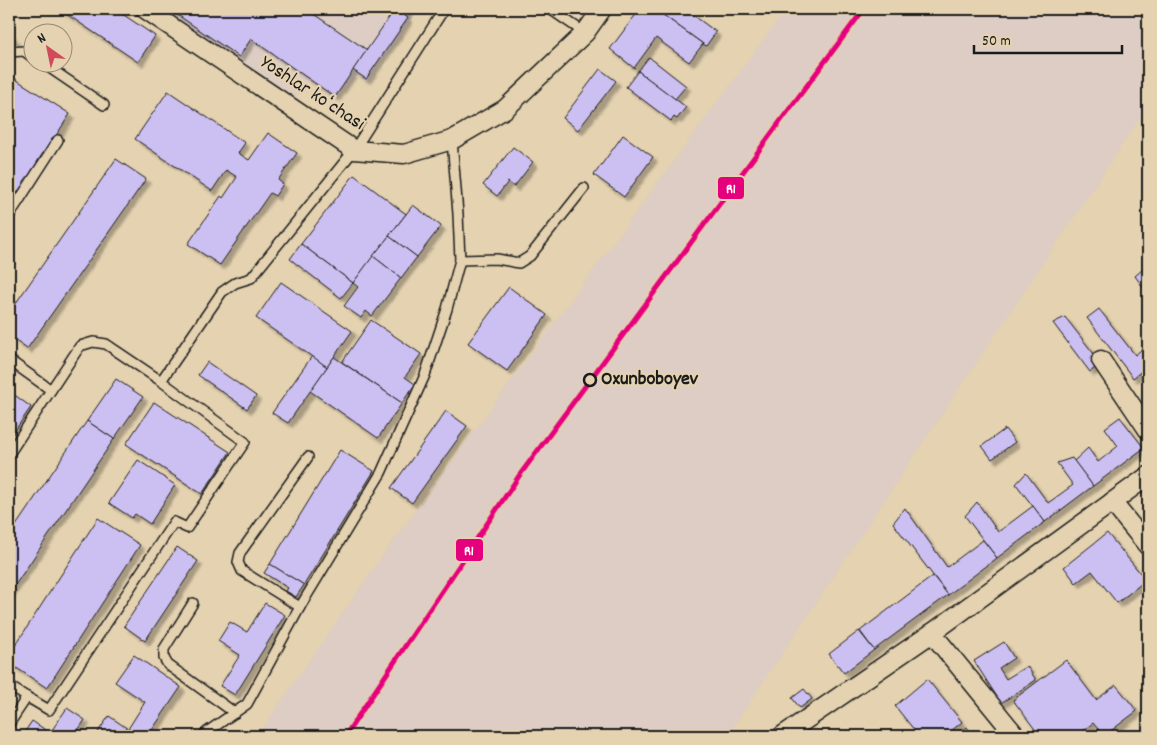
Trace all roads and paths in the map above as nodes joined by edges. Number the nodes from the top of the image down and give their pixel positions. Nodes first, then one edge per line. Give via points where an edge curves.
1 (145, 9) edge
2 (444, 9) edge
3 (550, 9) edge
4 (602, 9) edge
5 (585, 33) junction
6 (22, 51) edge
7 (9, 52) edge
8 (56, 72) edge
9 (104, 105) dead end
10 (58, 140) dead end
11 (452, 140) junction
12 (354, 150) junction
13 (584, 188) dead end
14 (9, 216) edge
15 (460, 260) junction
16 (9, 360) edge
17 (1101, 360) dead end
18 (161, 381) junction
19 (50, 390) junction
20 (1148, 430) edge
21 (9, 454) edge
22 (308, 457) dead end
23 (1148, 476) edge
24 (1112, 502) junction
25 (1148, 546) edge
26 (193, 603) dead end
27 (300, 607) junction
28 (932, 633) junction
29 (9, 686) edge
30 (27, 697) junction
31 (235, 713) junction
32 (9, 724) edge
33 (203, 736) edge
34 (782, 736) edge
35 (1016, 736) edge

1 - 12 street, Yoshlar koʻchasi
2 - 12 lane
3 - 5 lane
4 - 5 street, Yoshlar koʻchasi
5 - 11 street, Yoshlar koʻchasi via 505,109
6 - 7 lane
8 - 9 lane
10 - 14 lane
11 - 12 street, Yoshlar koʻchasi via 404,154
11 - 15 lane
12 - 18 lane via 251,278 222,292
13 - 15 lane via 530,256 519,263 497,259
15 - 27 lane via 425,375 381,473
16 - 19 lane
17 - 20 street
18 - 19 lane via 106,344 93,342 80,346
18 - 30 lane via 246,442 187,528 174,522 49,710
19 - 21 lane
22 - 27 lane via 240,553 238,562 242,571
23 - 24 street
24 - 25 street
24 - 28 street
26 - 31 lane via 164,649 164,658 168,665
27 - 31 lane via 247,704
28 - 34 street
28 - 35 street
29 - 30 lane
30 - 32 lane
31 - 33 lane

